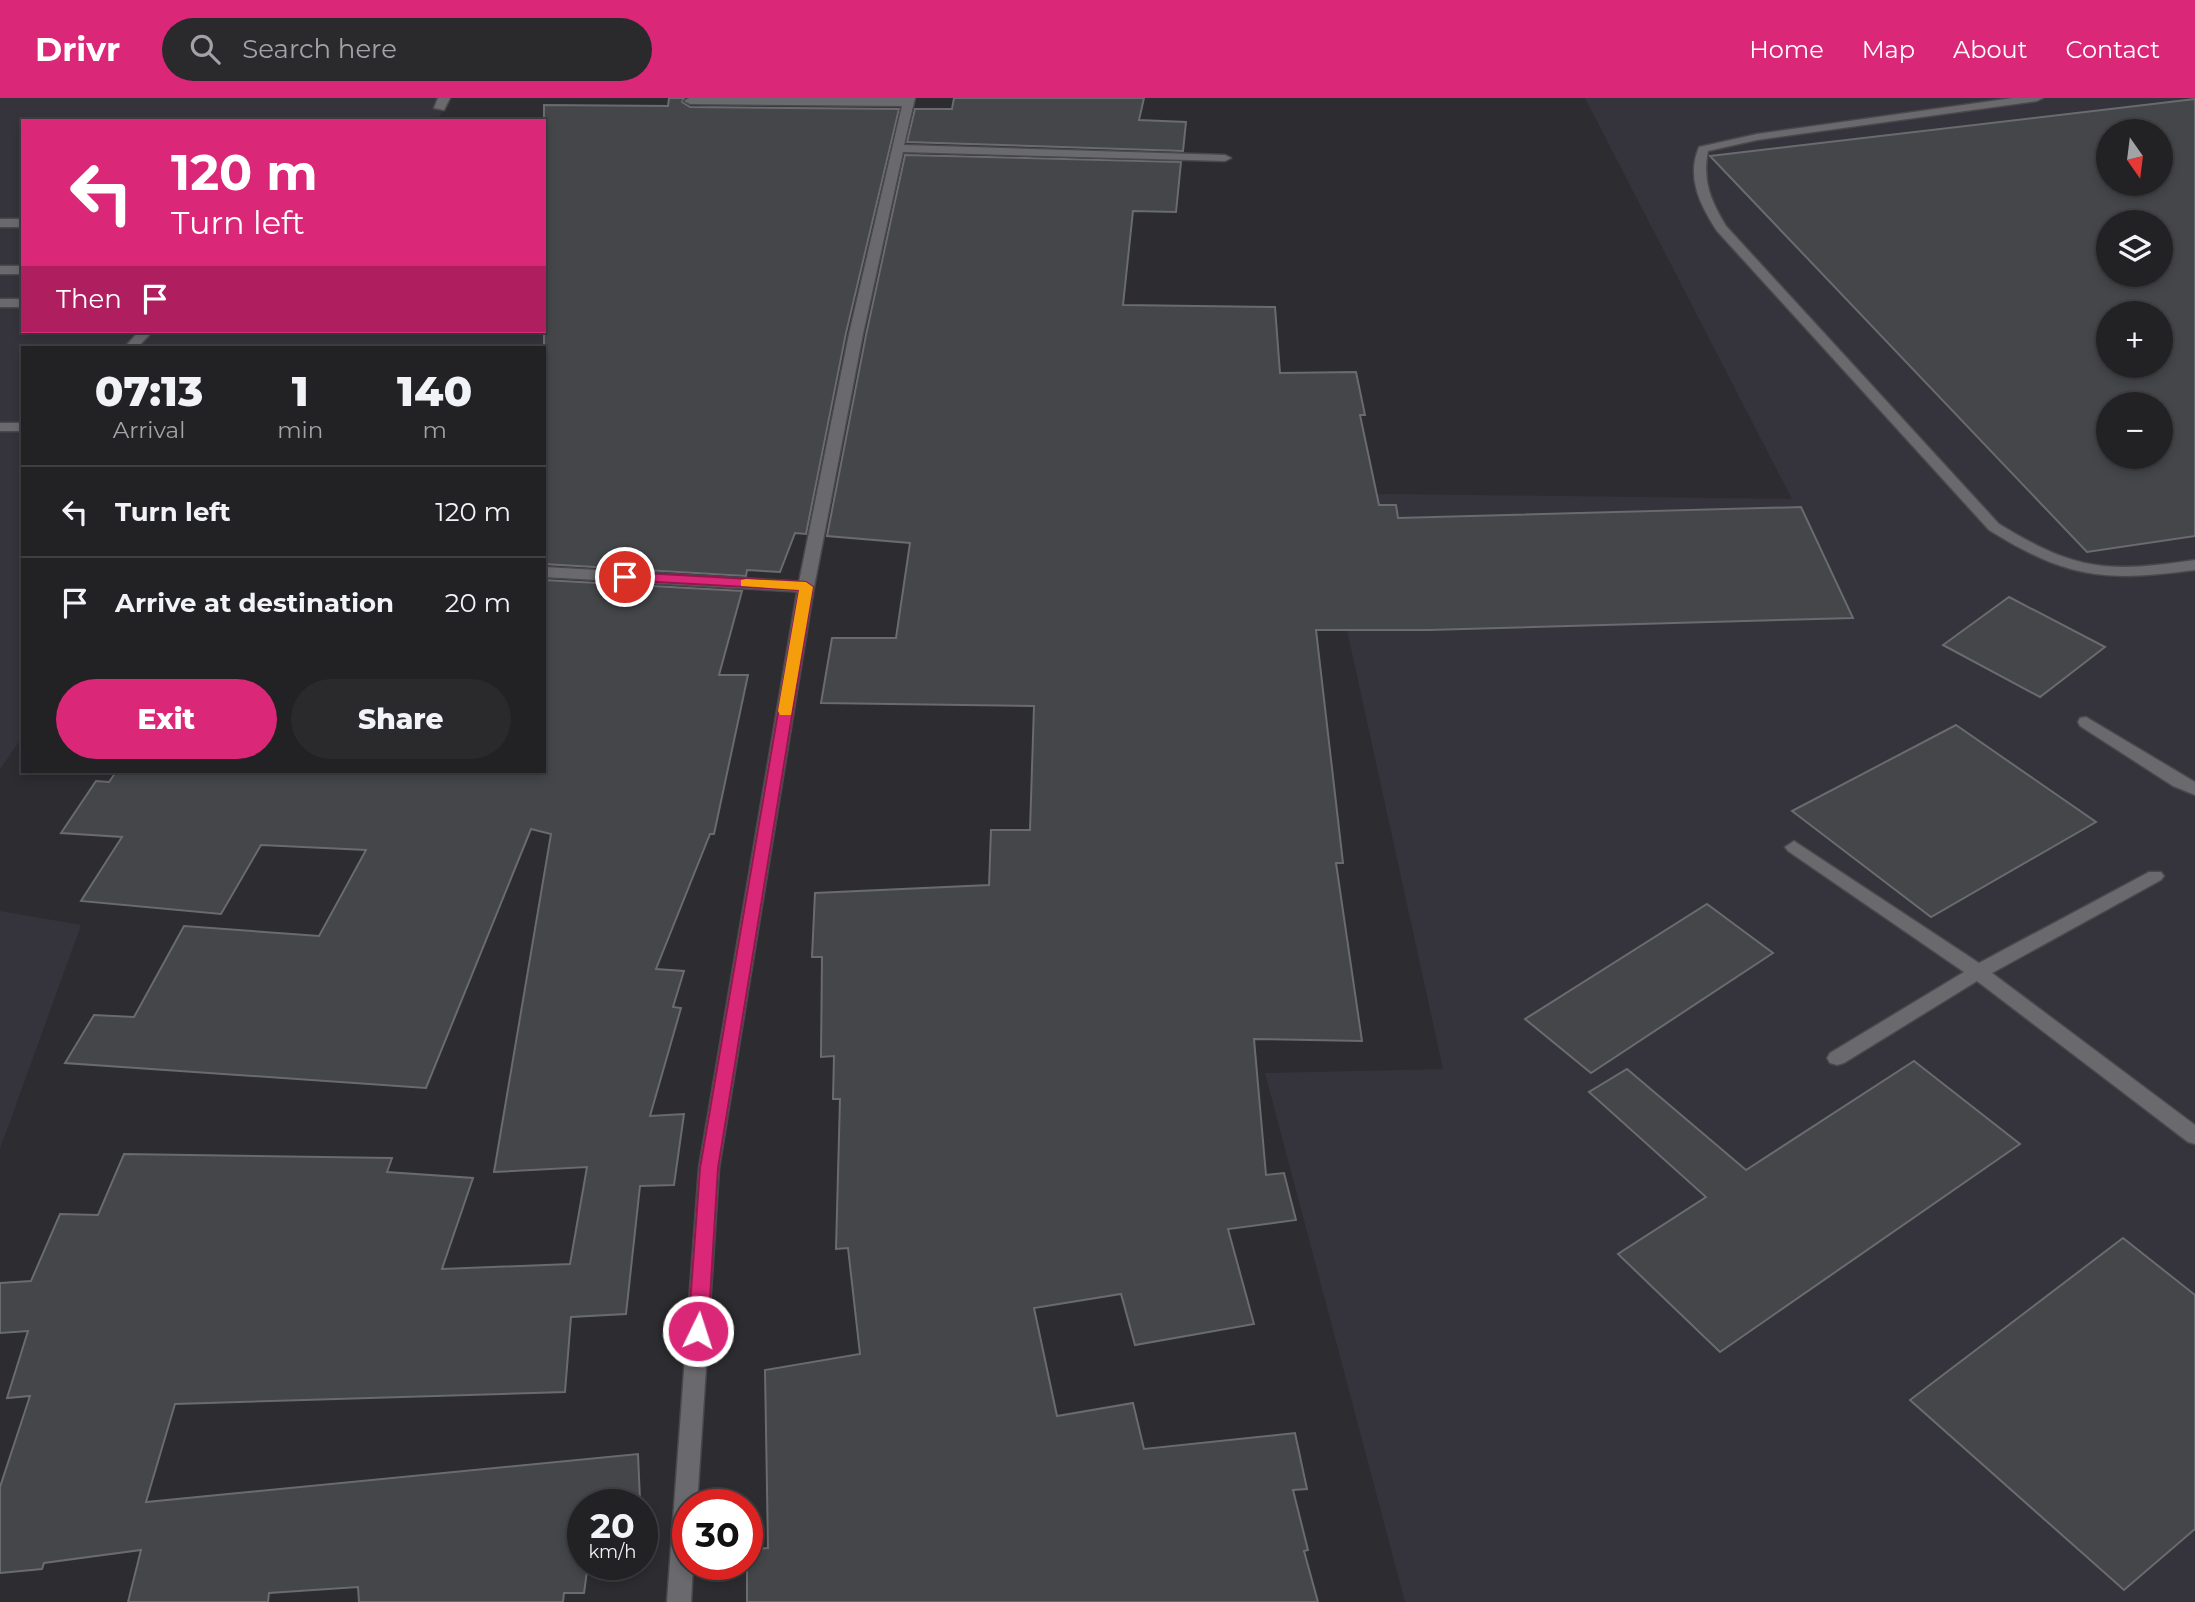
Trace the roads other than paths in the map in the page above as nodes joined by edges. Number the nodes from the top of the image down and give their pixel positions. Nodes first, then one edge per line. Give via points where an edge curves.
1 (2036, 98) edge
2 (690, 101) dead end
3 (908, 101) edge
4 (898, 148) junction
5 (1225, 158) dead end
6 (0, 223) edge
7 (21, 223) edge
8 (0, 270) edge
9 (21, 270) edge
10 (0, 303) edge
11 (21, 303) edge
12 (144, 333) edge
13 (132, 346) edge
14 (0, 426) edge
15 (21, 427) edge
16 (2195, 565) edge
17 (546, 572) edge
18 (806, 587) junction
19 (2086, 722) dead end
20 (2195, 789) edge
21 (1794, 847) dead end
22 (2155, 876) dead end
23 (1978, 972) junction
24 (1837, 1058) dead end
25 (2195, 1136) edge
26 (679, 1602) edge

1 - 16 street via 1757,137 1703,149 1698,172 1703,198 1721,229 1994,527 2039,555 2088,571 2133,574
2 - 3 street
3 - 4 street
4 - 5 street
4 - 18 street
6 - 7 street
8 - 9 street
10 - 11 street
12 - 13 street
14 - 15 street
17 - 18 street
18 - 26 street via 709,1168
19 - 20 street
21 - 23 street
22 - 23 street
23 - 24 street
23 - 25 street

